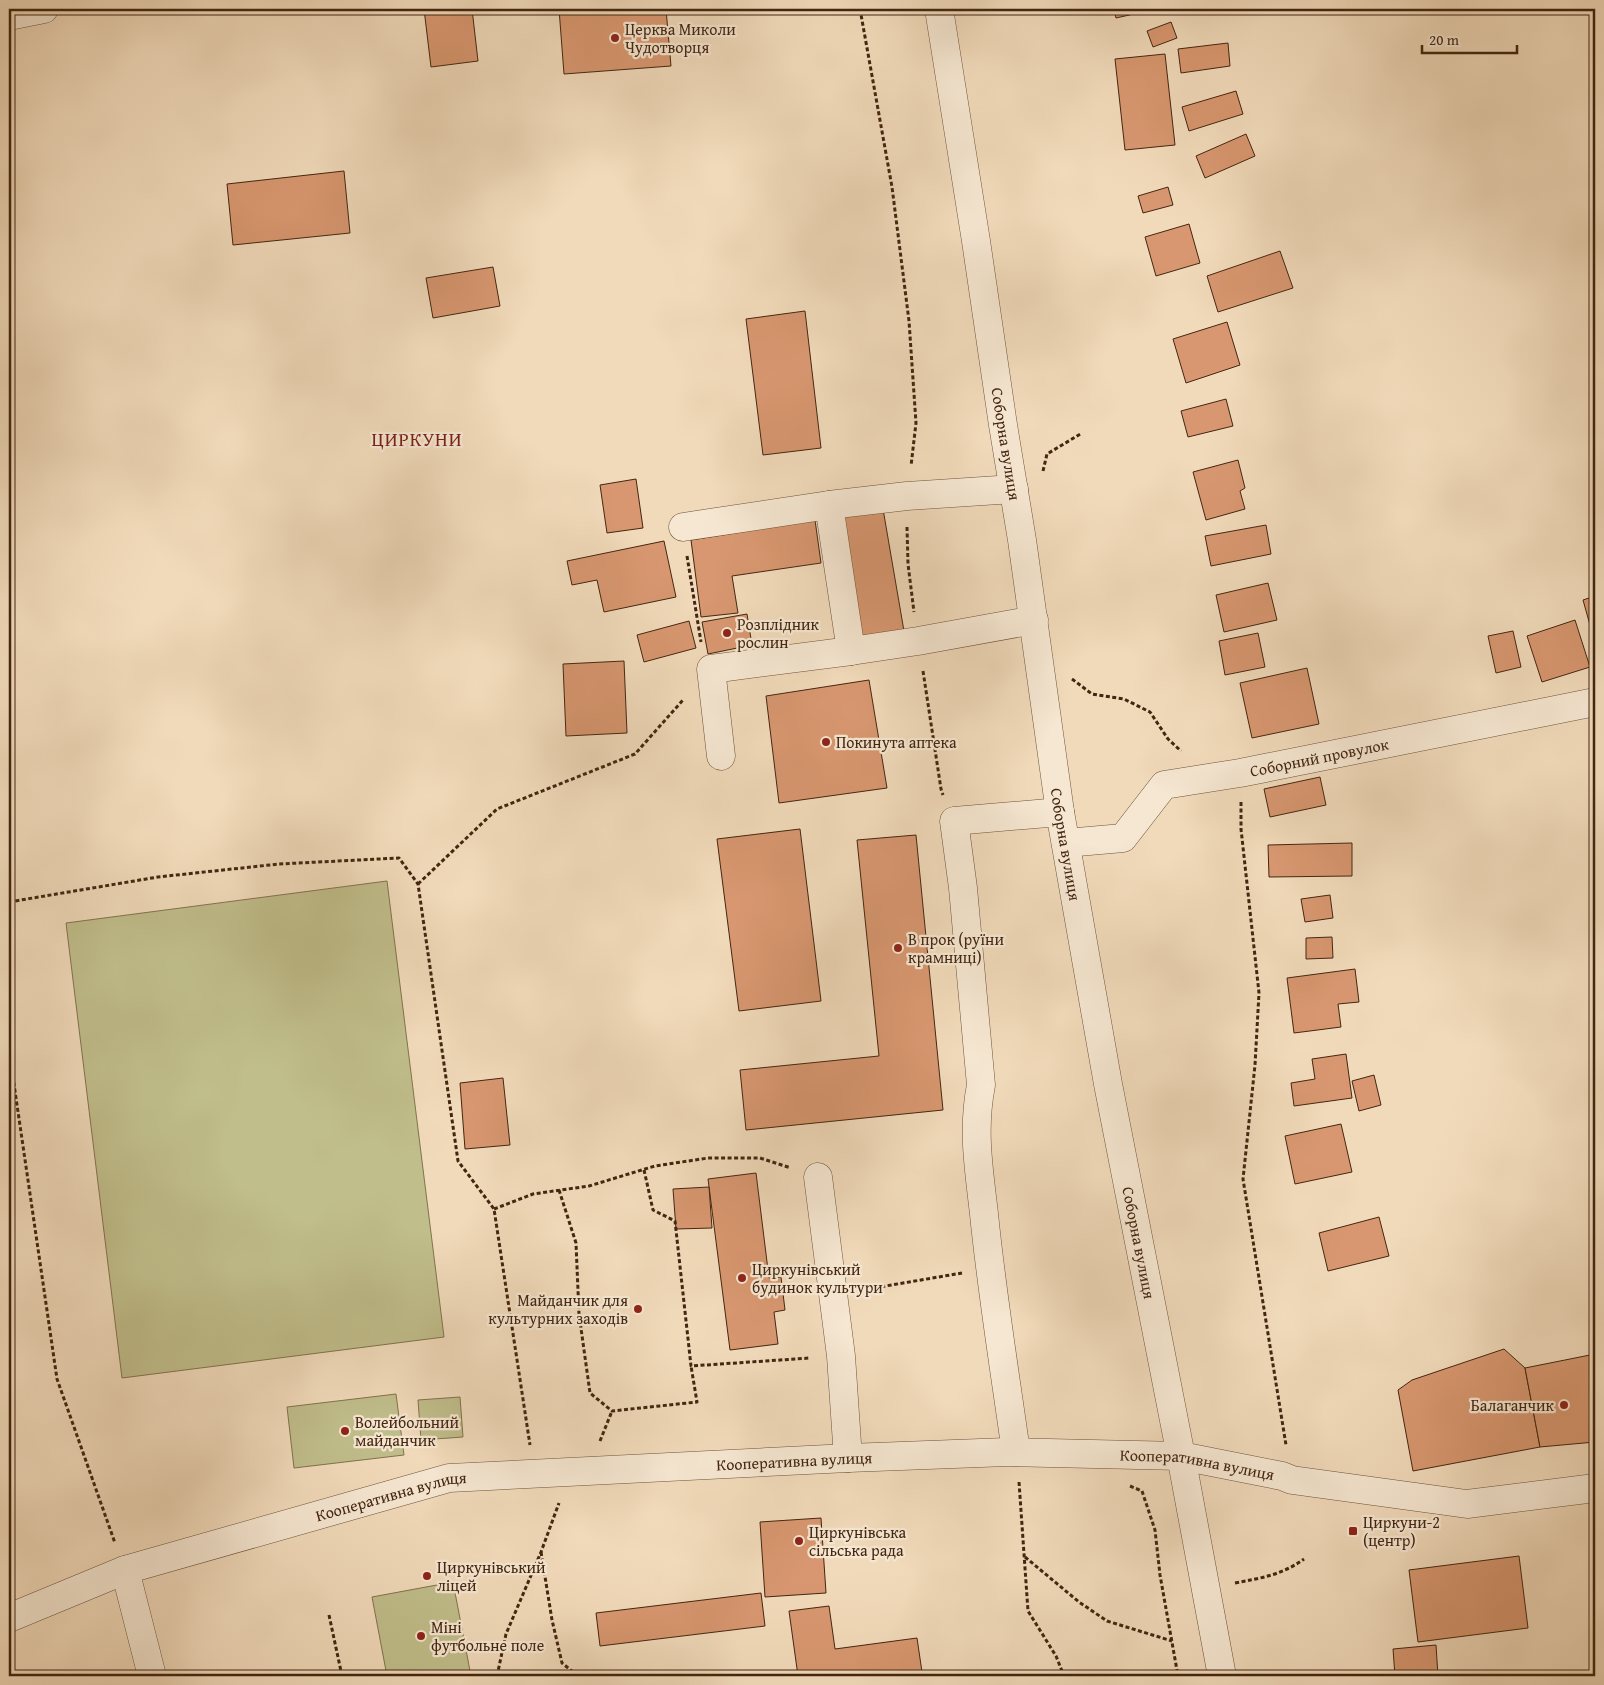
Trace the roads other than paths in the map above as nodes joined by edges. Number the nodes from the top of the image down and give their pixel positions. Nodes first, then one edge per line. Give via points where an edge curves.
1 (44, 9) edge
2 (939, 9) edge
3 (9, 16) edge
4 (1014, 489) junction
5 (829, 505) junction
6 (683, 527) road end
7 (1034, 620) junction
8 (851, 651) junction
9 (1595, 702) edge
10 (721, 756) dead end
11 (1060, 812) junction
12 (1066, 844) junction
13 (818, 1177) road end
14 (1016, 1452) junction
15 (1181, 1456) junction
16 (848, 1458) junction
17 (1595, 1488) edge
18 (125, 1570) junction
19 (9, 1618) edge
20 (152, 1676) edge
21 (1222, 1676) edge

1 - 3 street
2 - 4 street, Соборна вулиця
4 - 5 street
4 - 7 street, Соборна вулиця
5 - 6 street
5 - 8 street
7 - 8 street
7 - 11 street, Соборна вулиця
8 - 10 street via 711,669
9 - 12 street, Соборний провулок via 1240,773 1164,785 1123,838
11 - 12 street, Соборна вулиця
11 - 14 street via 954,821 964,888 981,1085 976,1145
12 - 15 street, Соборна вулиця via 1108,1084
13 - 16 street via 841,1356
14 - 15 street, Кооперативна вулиця
14 - 16 street, Кооперативна вулиця
15 - 17 street, Кооперативна вулиця via 1292,1480 1468,1504
15 - 21 street, Соборна вулиця
16 - 18 street, Кооперативна вулиця via 449,1478
18 - 19 street, Кооперативна вулиця
18 - 20 street

